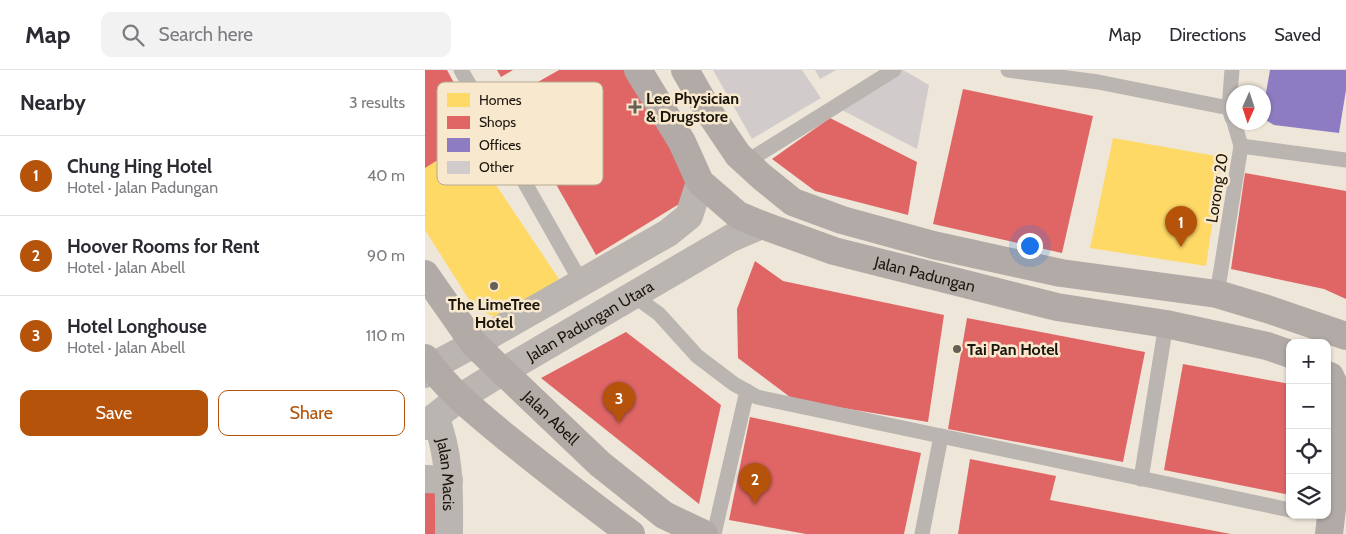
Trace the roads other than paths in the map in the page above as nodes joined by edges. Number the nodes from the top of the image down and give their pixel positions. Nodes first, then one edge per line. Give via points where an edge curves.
1 (461, 70) edge
2 (638, 70) edge
3 (685, 70) edge
4 (894, 70) edge
5 (1008, 70) edge
6 (1232, 70) edge
7 (468, 82) edge
8 (1232, 85) edge
9 (1226, 116) edge
10 (1236, 130) edge
11 (1241, 146) junction
12 (1346, 160) edge
13 (746, 162) junction
14 (700, 182) junction
15 (526, 185) edge
16 (761, 225) junction
17 (425, 274) edge
18 (581, 282) junction
19 (1217, 294) junction
20 (633, 295) junction
21 (1166, 324) junction
22 (1346, 336) edge
23 (474, 344) junction
24 (1286, 353) edge
25 (427, 366) edge
26 (503, 372) junction
27 (1331, 378) edge
28 (747, 391) junction
29 (460, 399) junction
30 (430, 421) edge
31 (941, 436) junction
32 (1342, 453) edge
33 (1141, 479) junction
34 (437, 480) edge
35 (1286, 509) edge
36 (1325, 523) edge
37 (449, 534) edge
38 (631, 534) edge
39 (704, 534) edge
40 (713, 534) edge
41 (922, 534) edge

1 - 7 lane
2 - 14 main road, Jalan Padungan via 682,142
3 - 13 main road, Jalan Padungan via 709,112
4 - 13 lane
5 - 9 lane via 1098,82
6 - 8 lane
10 - 11 lane
11 - 12 lane
11 - 19 lane, Lorong 20
13 - 19 main road, Jalan Padungan via 793,202 842,220 933,245 1061,273
14 - 16 main road, Jalan Padungan via 738,215
14 - 18 street via 689,216 667,233
15 - 18 lane
16 - 20 street, Jalan Padungan Utara via 731,238
16 - 21 main road, Jalan Padungan via 834,251 1057,307
17 - 23 main road, Jalan Abell
18 - 23 street
19 - 22 main road, Jalan Padungan
20 - 26 street, Jalan Padungan Utara
20 - 28 lane via 659,314 697,356
21 - 24 main road, Jalan Padungan
21 - 33 lane
23 - 25 street
23 - 26 main road, Jalan Abell
25 - 29 main road
26 - 29 street, Jalan Padungan Utara
26 - 39 main road, Jalan Abell via 600,464 664,516
27 - 32 main road via 1340,398
28 - 31 lane via 757,397
28 - 40 lane
29 - 30 street, Jalan Padungan Utara
29 - 38 main road
30 - 34 street, Jalan Macis via 443,436
31 - 33 lane
31 - 41 lane
32 - 36 main road
33 - 35 lane
34 - 37 street, Jalan Macis

